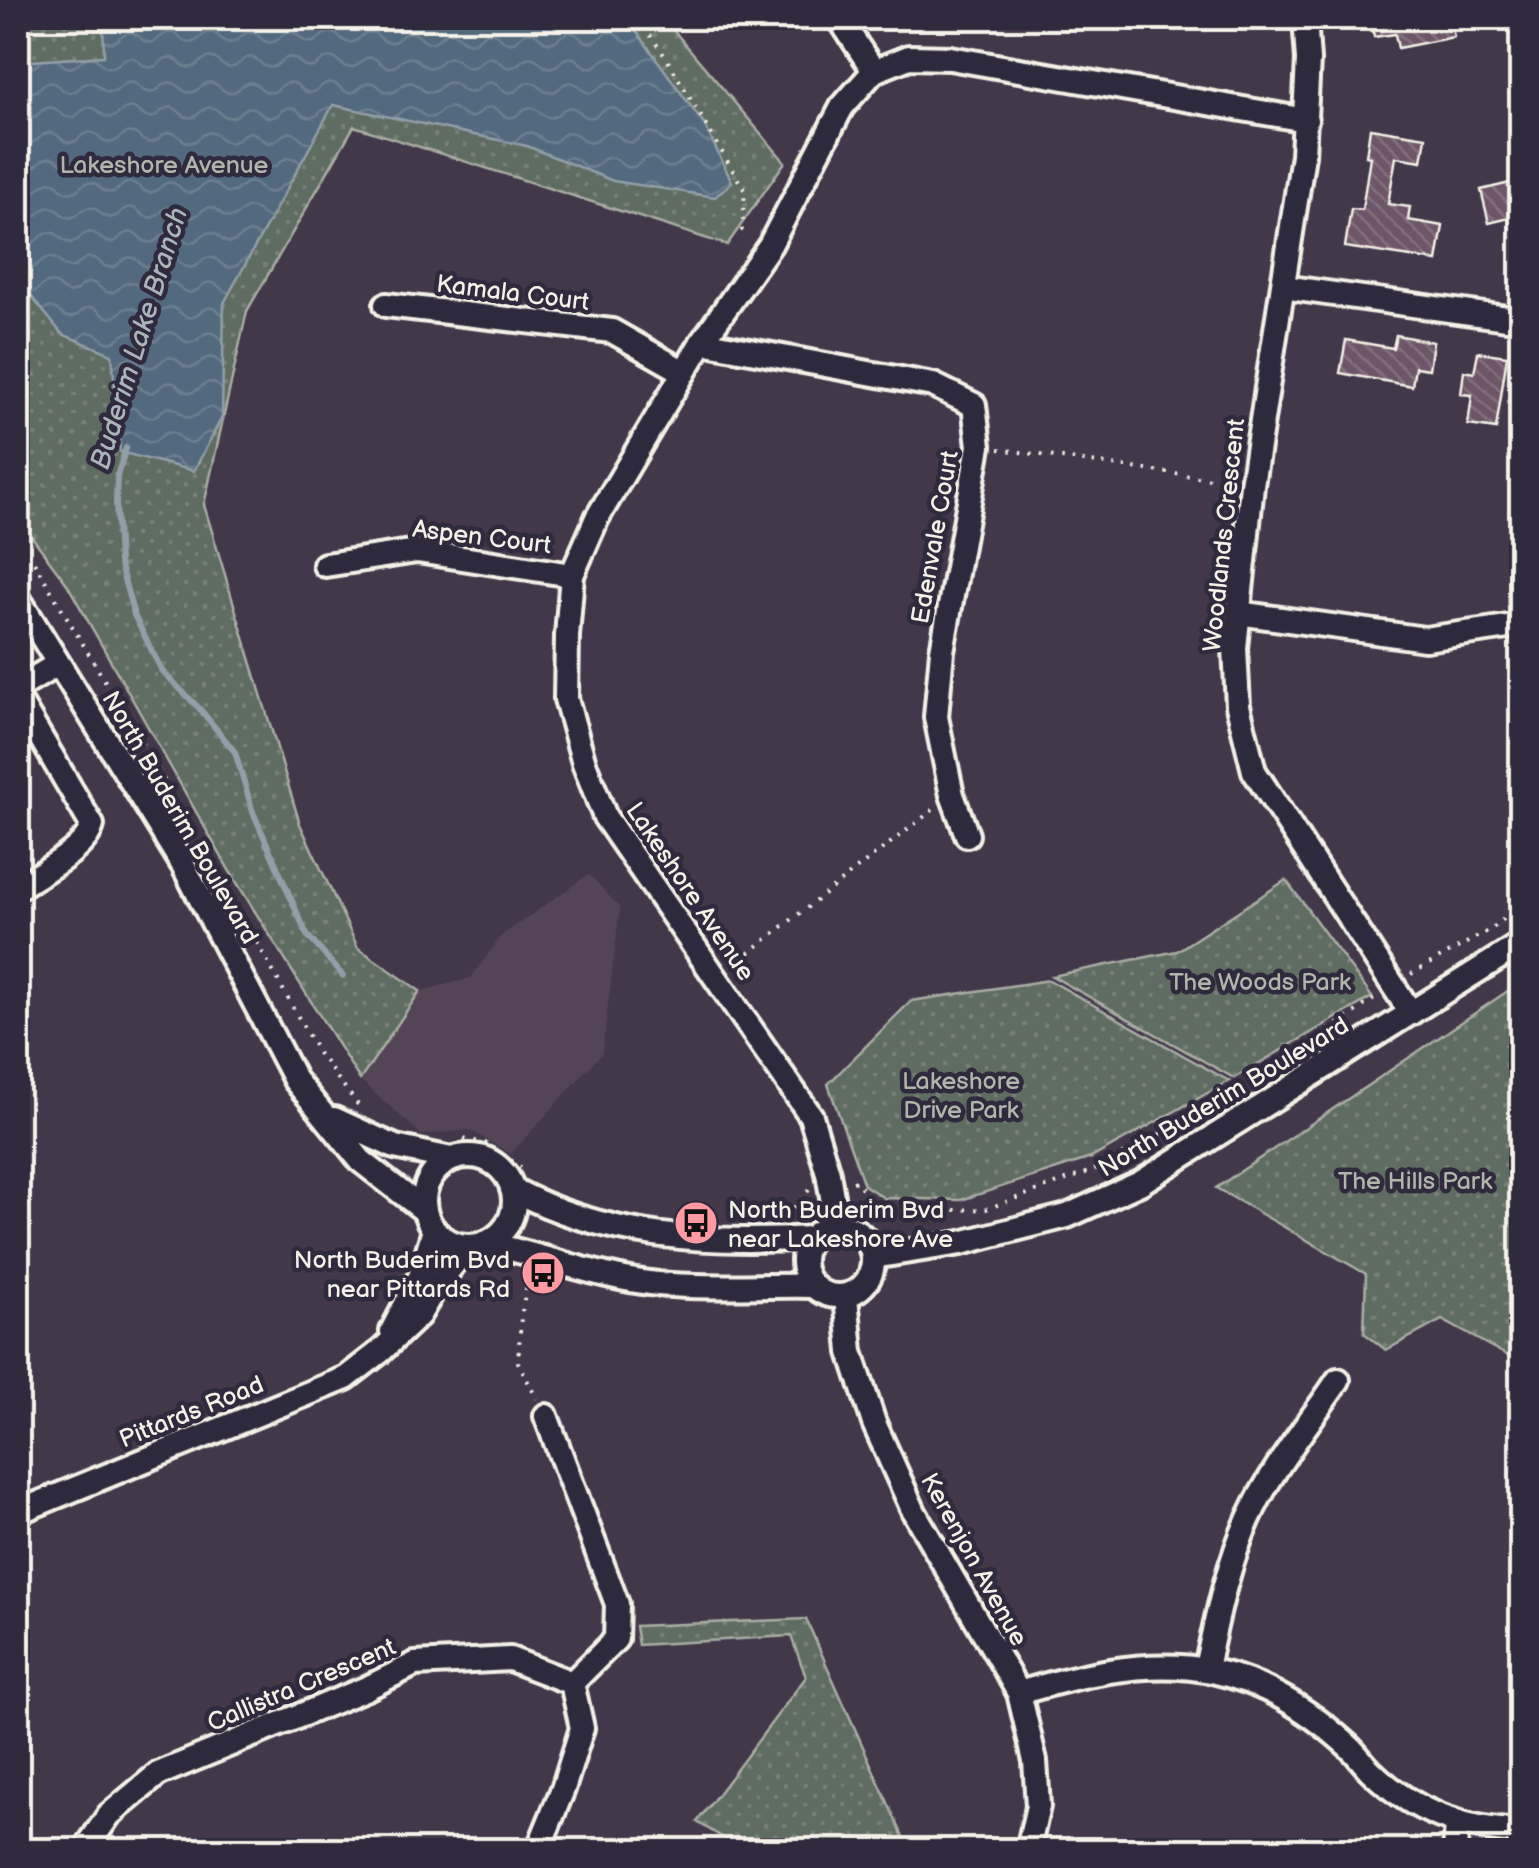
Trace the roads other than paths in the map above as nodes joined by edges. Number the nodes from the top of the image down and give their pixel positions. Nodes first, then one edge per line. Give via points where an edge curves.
1 (838, 18) edge
2 (1305, 18) edge
3 (874, 71) junction
4 (1306, 120) junction
5 (1283, 287) junction
6 (386, 305) dead end
7 (1522, 315) edge
8 (702, 342) junction
9 (684, 372) junction
10 (325, 564) dead end
11 (572, 575) junction
12 (18, 598) edge
13 (1238, 613) junction
14 (1522, 625) edge
15 (58, 664) junction
16 (18, 688) edge
17 (18, 700) edge
18 (967, 835) dead end
19 (18, 888) edge
20 (1522, 943) edge
21 (1411, 1013) junction
22 (326, 1116) junction
23 (452, 1149) junction
24 (519, 1180) junction
25 (430, 1220) junction
26 (837, 1226) junction
27 (812, 1238) junction
28 (477, 1244) junction
29 (873, 1257) junction
30 (813, 1286) junction
31 (846, 1296) junction
32 (381, 1351) junction
33 (1338, 1380) dead end
34 (546, 1416) road end
35 (18, 1512) edge
36 (1206, 1668) junction
37 (572, 1683) junction
38 (1019, 1693) junction
39 (1458, 1825) junction
40 (1522, 1832) edge
41 (84, 1850) edge
42 (538, 1850) edge
43 (1028, 1850) edge
44 (1455, 1850) edge

1 - 3 street
2 - 4 street, Woodlands Crescent
3 - 4 street via 909,57 950,58
3 - 8 street, Lakeshore Avenue via 842,106 770,245
4 - 5 street, Woodlands Crescent
5 - 7 street
5 - 13 street, Woodlands Crescent
6 - 9 street, Kamala Court via 612,332
8 - 9 street, Lakeshore Avenue
8 - 18 street, Edenvale Court via 933,386 974,405 979,446 936,717
9 - 11 street, Lakeshore Avenue via 597,518
10 - 11 street, Aspen Court via 417,551
11 - 26 street, Lakeshore Avenue via 566,699 605,816 812,1116
12 - 15 street, North Buderim Boulevard
13 - 14 street via 1425,638
13 - 21 street, Woodlands Crescent via 1238,706 1254,772
15 - 16 street
15 - 22 street, North Buderim Boulevard via 183,865 295,1080
17 - 19 street via 92,825 76,848
20 - 21 street, North Buderim Boulevard
21 - 29 street, North Buderim Boulevard via 1099,1203 961,1243
22 - 23 street, North Buderim Boulevard via 395,1148
22 - 25 street, North Buderim Boulevard via 361,1161
23 - 24 street via 488,1160
23 - 25 street via 428,1180
24 - 27 street via 548,1208 616,1228 735,1242
24 - 28 street via 505,1227
25 - 28 street via 444,1238
25 - 32 street, Pittards Road via 420,1278
26 - 27 street
26 - 29 street via 857,1232
27 - 30 street via 804,1257
28 - 30 street via 659,1284
28 - 32 street, Pittards Road
29 - 31 street via 864,1286
30 - 31 street
31 - 38 street, Kerenjon Avenue via 851,1352 874,1423 914,1512
32 - 35 street, Pittards Road via 346,1378
33 - 36 street via 1250,1516
34 - 37 street via 617,1604 616,1639
36 - 38 street via 1129,1667
36 - 39 street via 1321,1723 1399,1796
37 - 41 street, Callistra Crescent via 510,1659 414,1664 158,1774 109,1815
37 - 42 street via 582,1728
38 - 43 street, Kerenjon Avenue via 1036,1761 1038,1806
39 - 40 street
39 - 44 street

